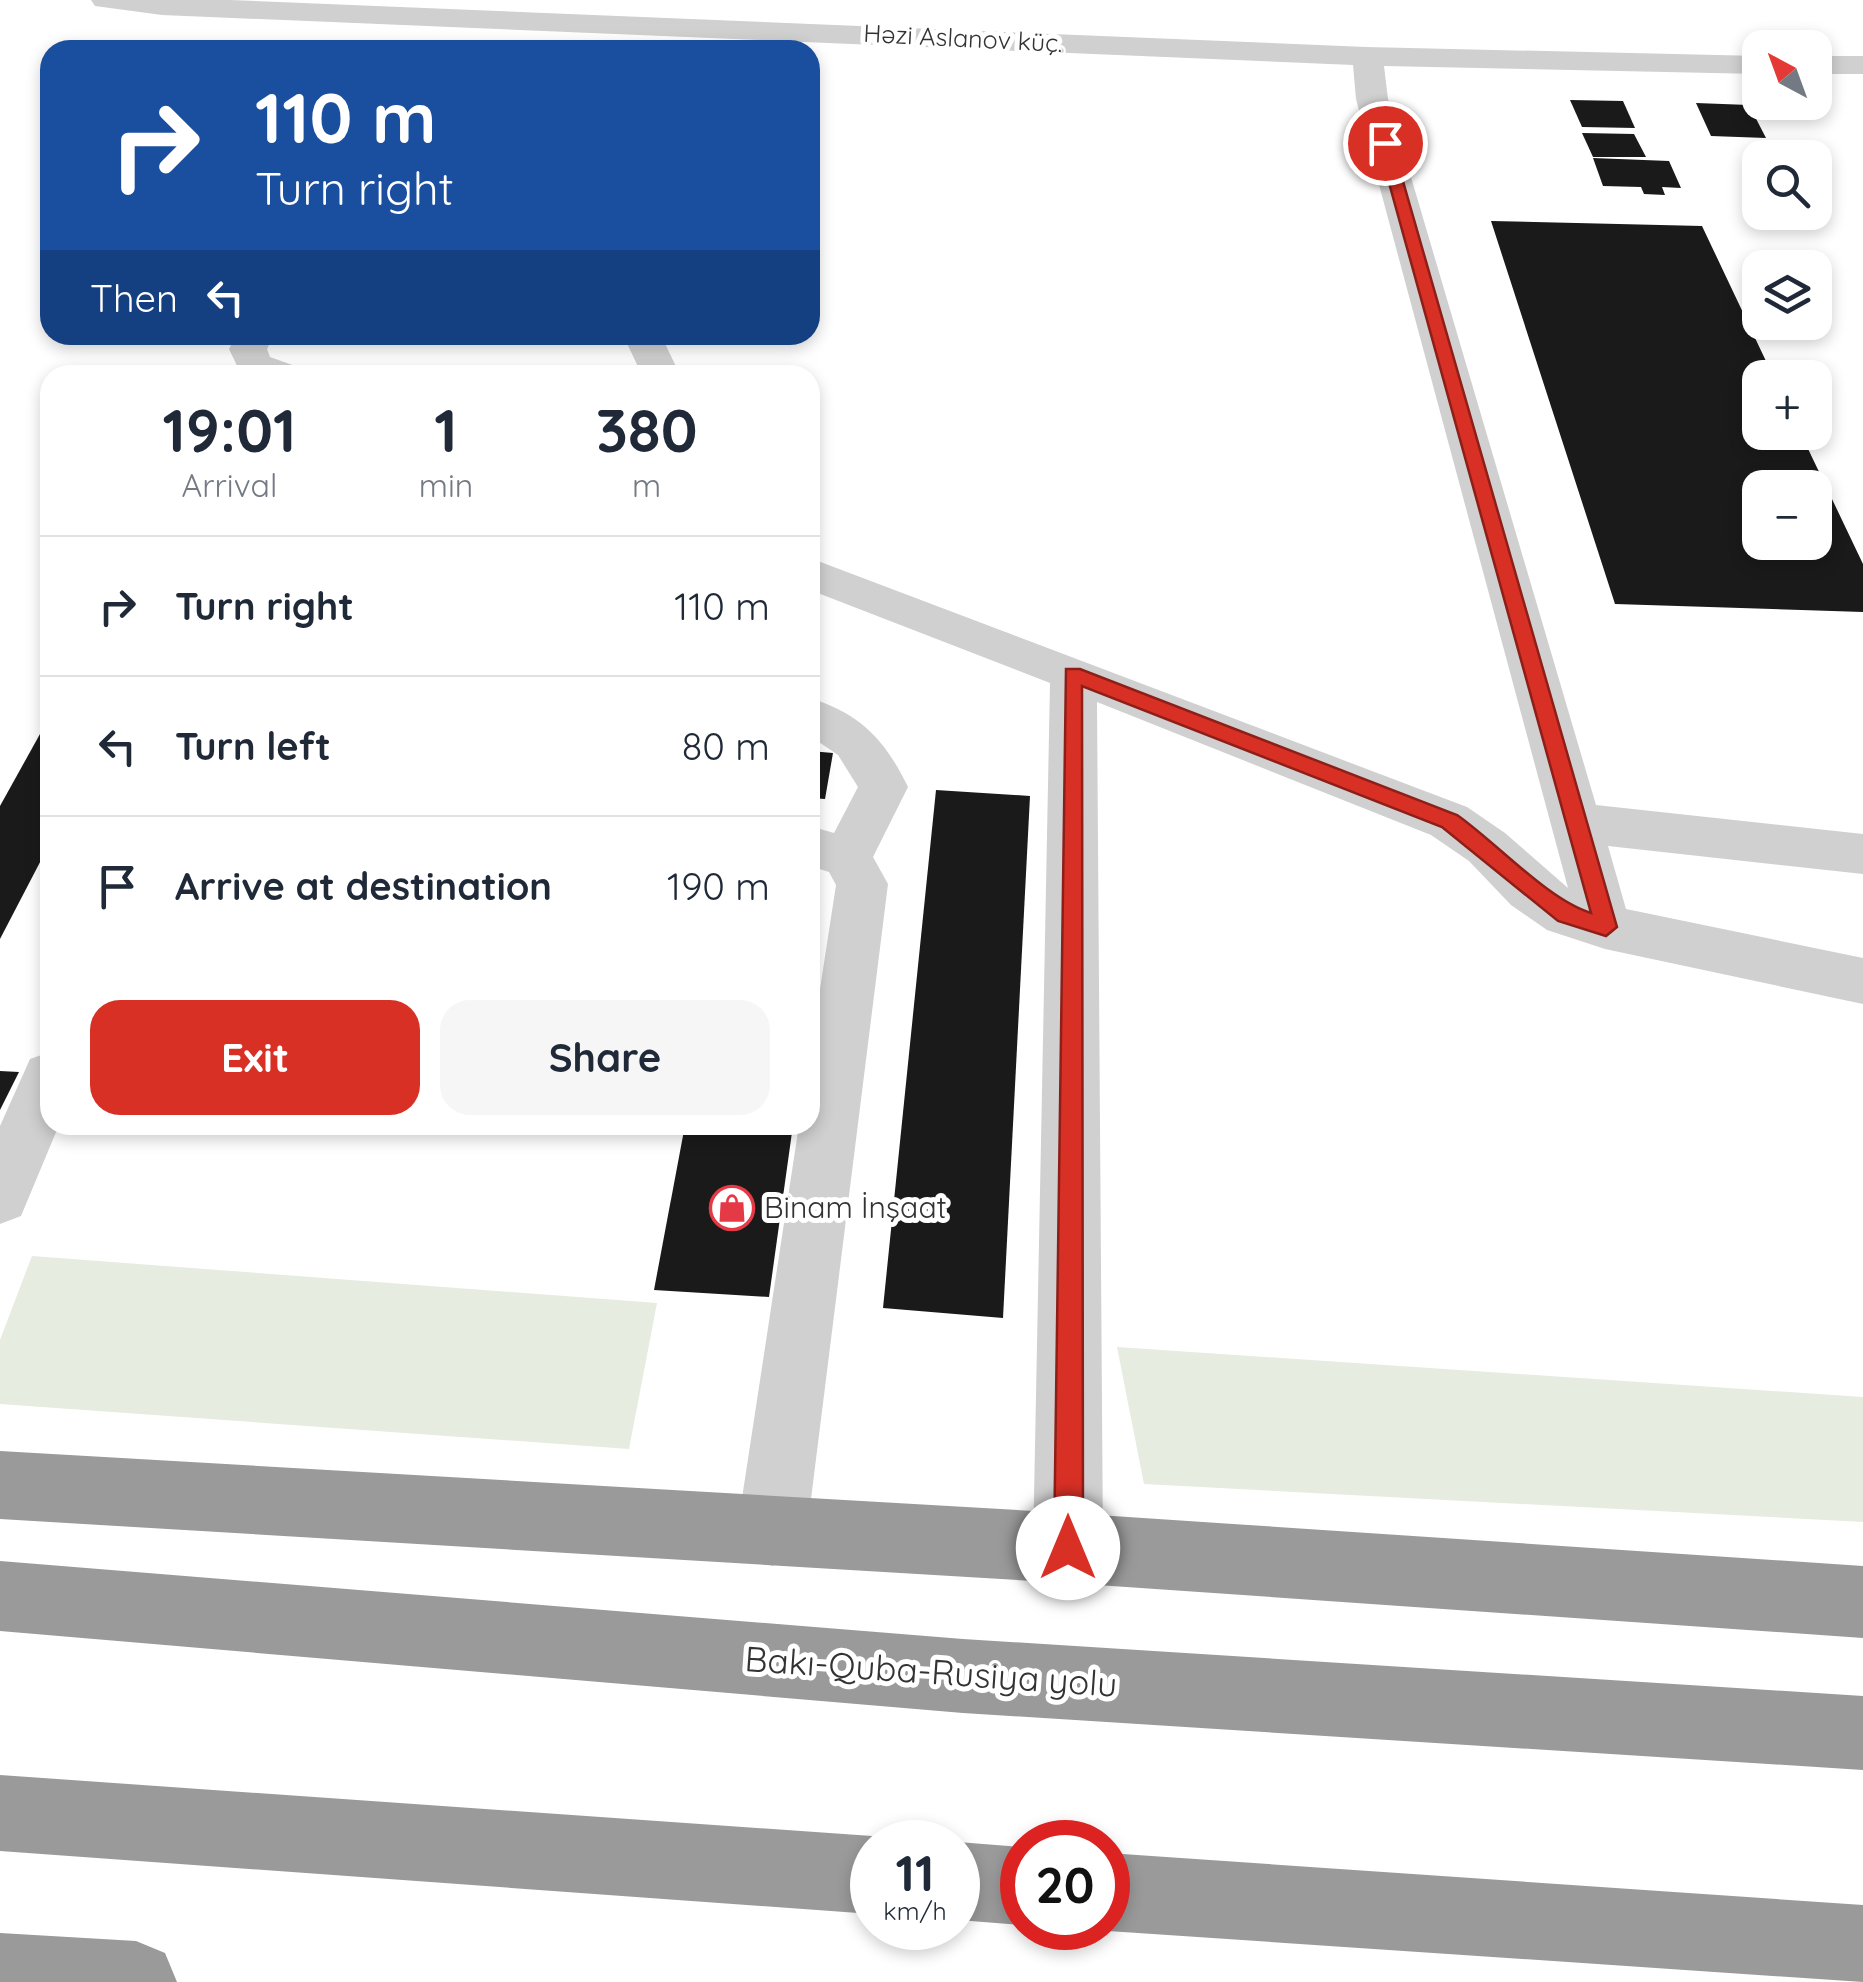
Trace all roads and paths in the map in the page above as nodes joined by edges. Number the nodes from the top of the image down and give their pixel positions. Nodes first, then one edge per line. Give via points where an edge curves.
1 (106, 0) edge
2 (162, 6) junction
3 (138, 33) dead end
4 (510, 36) edge
5 (470, 40) edge
6 (659, 40) edge
7 (820, 44) edge
8 (1368, 59) junction
9 (1832, 65) edge
10 (1863, 65) edge
11 (1688, 66) junction
12 (1742, 66) edge
13 (1716, 97) dead end
14 (820, 577) edge
15 (1073, 674) junction
16 (820, 720) edge
17 (1575, 823) junction
18 (828, 852) edge
19 (1863, 854) edge
20 (1606, 927) junction
21 (1863, 981) edge
22 (40, 1101) edge
23 (0, 1196) edge
24 (0, 1485) edge
25 (772, 1531) junction
26 (1068, 1548) junction
27 (0, 1596) edge
28 (1863, 1602) edge
29 (1863, 1733) edge
30 (0, 1813) edge
31 (850, 1873) edge
32 (1130, 1894) edge
33 (1863, 1946) edge
34 (0, 1973) edge
35 (136, 1982) edge

1 - 2 street, Həzi Aslanov küç.
2 - 3 street
2 - 4 street, Həzi Aslanov küç.
4 - 5 street
4 - 6 street, Həzi Aslanov küç.
7 - 8 street, Həzi Aslanov küç.
8 - 11 street, Həzi Aslanov küç.
8 - 17 street via 1372,99
9 - 10 street
11 - 12 street, Həzi Aslanov küç.
11 - 13 street via 1705,94
14 - 15 street
15 - 20 street via 1450,821 1530,890
15 - 26 street
16 - 18 street via 867,753 882,787
17 - 19 street
17 - 20 street
18 - 25 street via 862,884
20 - 21 street
22 - 23 street
24 - 25 highway
25 - 26 highway
26 - 28 highway
27 - 29 highway, Bakı-Quba-Rusiya yolu via 963,1676
30 - 31 highway
32 - 33 highway
34 - 35 highway

